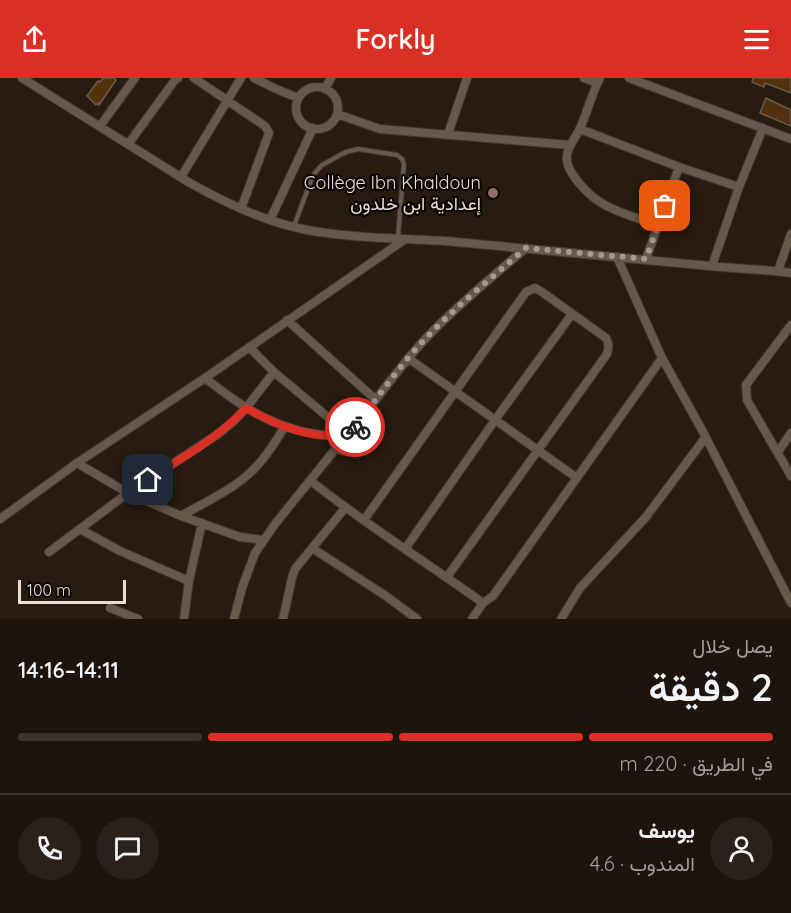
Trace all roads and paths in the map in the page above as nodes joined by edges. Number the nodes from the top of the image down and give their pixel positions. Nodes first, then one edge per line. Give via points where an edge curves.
1 (22, 78) edge
2 (135, 78) edge
3 (178, 78) edge
4 (194, 78) edge
5 (241, 78) edge
6 (254, 78) edge
7 (331, 78) edge
8 (466, 78) edge
9 (584, 78) edge
10 (629, 78) edge
11 (598, 81) edge
12 (325, 89) junction
13 (298, 98) junction
14 (228, 101) junction
15 (337, 114) junction
16 (100, 126) junction
17 (313, 128) junction
18 (764, 128) junction
19 (580, 129) junction
20 (448, 134) junction
21 (791, 139) edge
22 (129, 143) junction
23 (570, 145) junction
24 (679, 167) junction
25 (181, 177) junction
26 (739, 187) junction
27 (241, 209) junction
28 (270, 220) junction
29 (658, 225) junction
30 (293, 226) junction
31 (791, 234) edge
32 (401, 239) junction
33 (526, 248) junction
34 (617, 257) junction
35 (646, 259) junction
36 (712, 266) junction
37 (778, 271) junction
38 (791, 273) edge
39 (572, 314) junction
40 (287, 320) junction
41 (791, 325) edge
42 (249, 347) junction
43 (408, 358) junction
44 (662, 358) junction
45 (274, 372) junction
46 (205, 378) junction
47 (455, 393) junction
48 (376, 400) junction
49 (246, 408) junction
50 (495, 420) junction
51 (284, 428) junction
52 (341, 428) junction
53 (353, 429) junction
54 (334, 436) junction
55 (705, 438) junction
56 (790, 438) edge
57 (337, 447) junction
58 (538, 451) junction
59 (778, 452) junction
60 (77, 464) junction
61 (791, 477) edge
62 (577, 478) junction
63 (310, 481) junction
64 (128, 493) junction
65 (345, 508) junction
66 (181, 516) junction
67 (0, 519) edge
68 (364, 520) junction
69 (202, 523) junction
70 (80, 529) junction
71 (263, 540) junction
72 (312, 548) junction
73 (405, 549) junction
74 (49, 552) dead end
75 (447, 577) junction
76 (189, 580) junction
77 (483, 603) junction
78 (791, 603) edge
79 (110, 608) dead end
80 (138, 619) edge
81 (184, 619) edge
82 (234, 619) edge
83 (283, 619) edge
84 (417, 619) edge
85 (472, 619) edge
86 (561, 619) edge

1 - 16 street
2 - 16 street
3 - 22 street
4 - 14 street
5 - 14 street
6 - 13 street
7 - 12 street
8 - 20 street
9 - 11 street
10 - 18 street
11 - 19 street
12 - 13 street via 310,88
12 - 15 street via 336,99
13 - 17 street via 297,117
14 - 25 street
14 - 27 street via 266,126 269,133
15 - 17 street via 323,128
15 - 20 street via 380,129
16 - 22 street
17 - 28 street
18 - 21 street
18 - 26 street
19 - 23 street
19 - 24 street
20 - 23 street
22 - 25 street
23 - 29 street via 570,170 590,194 605,205
24 - 26 street
24 - 29 street
25 - 27 street
26 - 36 street
27 - 28 street
28 - 30 street
29 - 35 street
30 - 32 street
30 - 32 lane via 313,175 322,165 358,149 397,155 405,164
31 - 37 street
32 - 33 street
32 - 40 street
33 - 34 street
33 - 43 street via 454,310
34 - 35 street
34 - 44 street
35 - 36 street
36 - 37 street
37 - 38 street
39 - 47 street via 535,288 526,292
39 - 50 street
39 - 58 street via 606,338 609,348
40 - 42 street
40 - 48 street
41 - 59 street via 746,386 747,400
42 - 45 street
42 - 46 street
43 - 47 street
43 - 48 street
44 - 55 street
44 - 62 street
45 - 49 street
45 - 52 street
46 - 49 street
46 - 60 street
47 - 50 street
47 - 68 street
48 - 53 street
49 - 51 street
49 - 64 street via 218,434
50 - 58 street
50 - 73 street
51 - 54 street
51 - 66 street via 252,471
52 - 53 street
52 - 54 street
53 - 57 street via 355,446 344,450
54 - 57 street
55 - 78 street
55 - 86 street via 646,517 580,588
56 - 59 street
57 - 63 street
58 - 62 street
58 - 75 street
59 - 61 street
60 - 64 street
60 - 67 street
62 - 77 street via 493,596
63 - 65 street
63 - 71 street
64 - 66 street
64 - 70 street
65 - 68 street
65 - 72 street
66 - 69 street
68 - 73 street
69 - 71 street via 240,537
69 - 76 street
70 - 74 street
70 - 76 street
71 - 82 street via 248,570
72 - 83 street via 295,569
72 - 84 street
73 - 75 street
75 - 77 street
76 - 81 street
77 - 85 street
79 - 80 street

